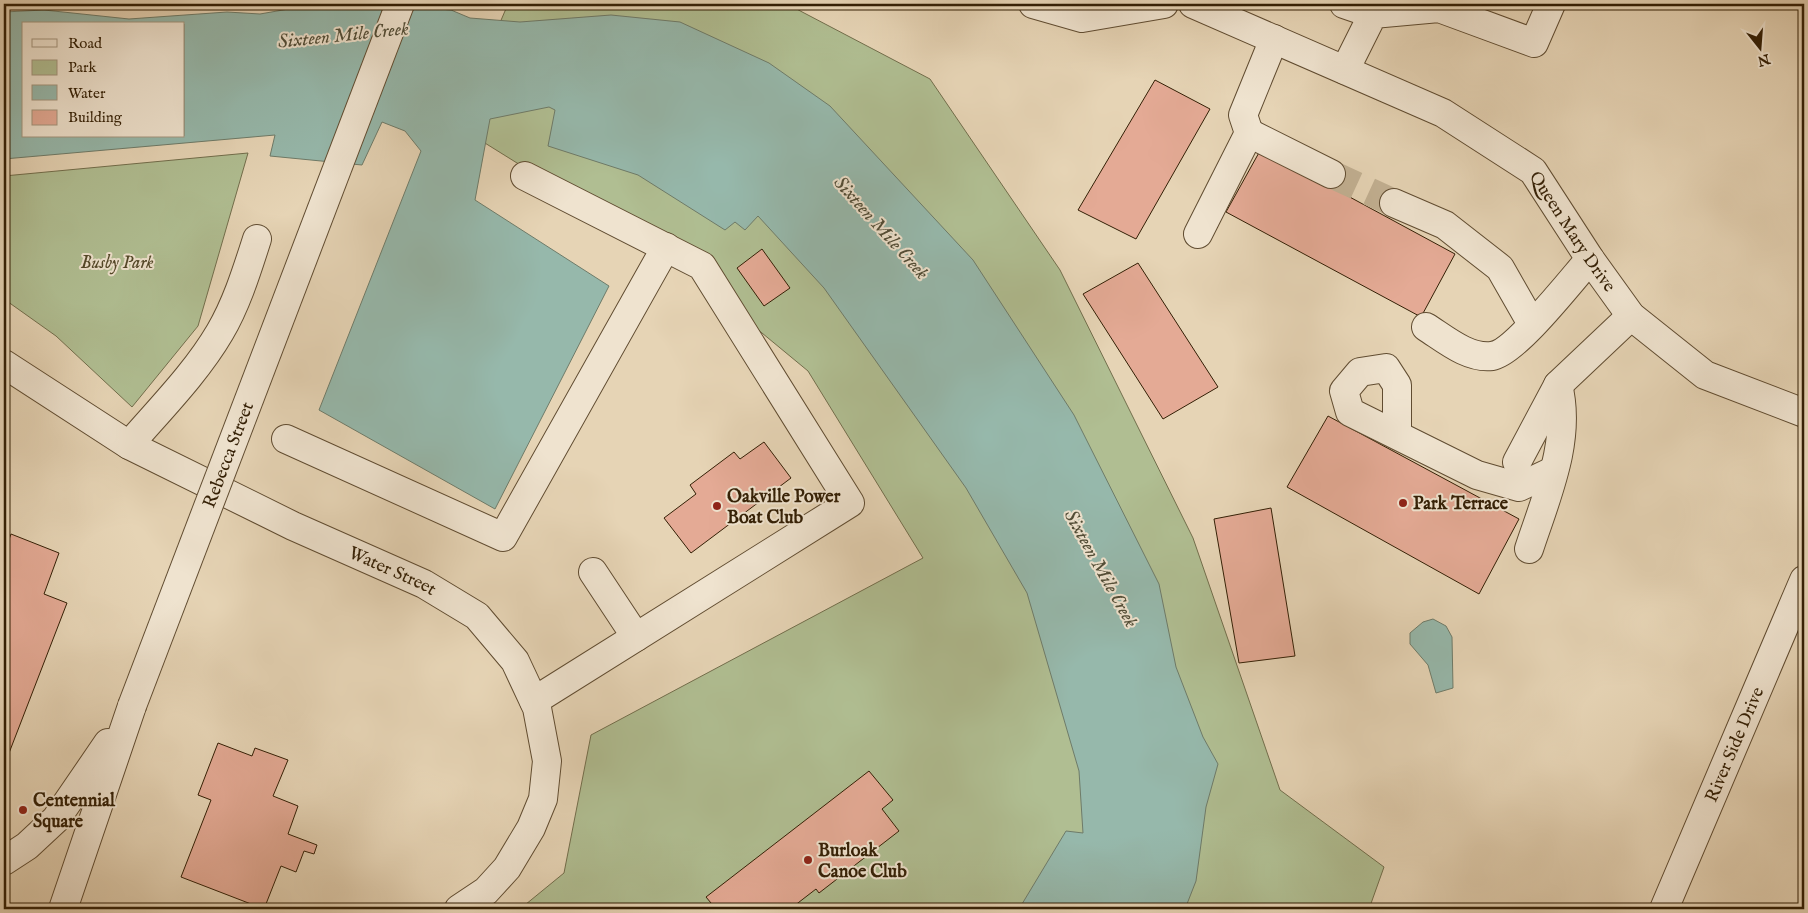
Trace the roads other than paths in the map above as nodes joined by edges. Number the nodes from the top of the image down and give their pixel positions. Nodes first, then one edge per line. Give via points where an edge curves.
1 (400, 4) edge
2 (1033, 4) edge
3 (1344, 4) edge
4 (1551, 4) edge
5 (1148, 6) edge
6 (1209, 7) edge
7 (1373, 14) junction
8 (1274, 39) junction
9 (1345, 70) junction
10 (1249, 133) junction
11 (1331, 174) tunnel mouth
12 (525, 176) dead end
13 (1394, 203) tunnel mouth
14 (1198, 234) dead end
15 (257, 239) dead end
16 (666, 248) junction
17 (1590, 259) junction
18 (1631, 316) junction
19 (1532, 324) junction
20 (1426, 327) dead end
21 (4, 364) edge
22 (1558, 385) junction
23 (1804, 413) edge
24 (1397, 435) dead end
25 (286, 439) dead end
26 (129, 445) junction
27 (1517, 462) dead end
28 (1553, 472) junction
29 (1529, 549) dead end
30 (593, 572) dead end
31 (1804, 580) edge
32 (636, 637) junction
33 (534, 701) junction
34 (132, 706) junction
35 (4, 861) edge
36 (63, 909) edge
37 (459, 909) edge
38 (1664, 909) edge

1 - 34 street, Rebecca Street, bridge
2 - 5 street via 1082,18
3 - 7 street
4 - 7 street via 1534,43 1439,8
6 - 8 street, Queen Mary Drive
7 - 9 street
8 - 9 street, Queen Mary Drive
8 - 10 street via 1243,115
9 - 17 street, Queen Mary Drive via 1444,113 1533,171
10 - 11 street
10 - 14 street
12 - 16 street
13 - 19 street via 1445,225 1500,268
15 - 26 street via 243,281 220,332
16 - 25 street via 503,537
16 - 32 street via 702,266 850,503
17 - 18 street, Queen Mary Drive
17 - 19 street
18 - 22 street
18 - 23 street, Queen Mary Drive via 1705,375
19 - 20 street via 1513,344 1493,356 1471,354
21 - 26 street, Water Street
22 - 27 street
22 - 28 street via 1563,430
24 - 28 street via 1477,475 1519,487
26 - 33 street, Water Street via 293,526 424,584 476,616 516,661
28 - 29 street
30 - 32 street
31 - 38 street, River Side Drive
32 - 33 street
33 - 37 street, Water Street via 547,761 543,799 531,828 507,868 486,891
34 - 35 street via 56,819 27,846
34 - 36 street, Rebecca Street

